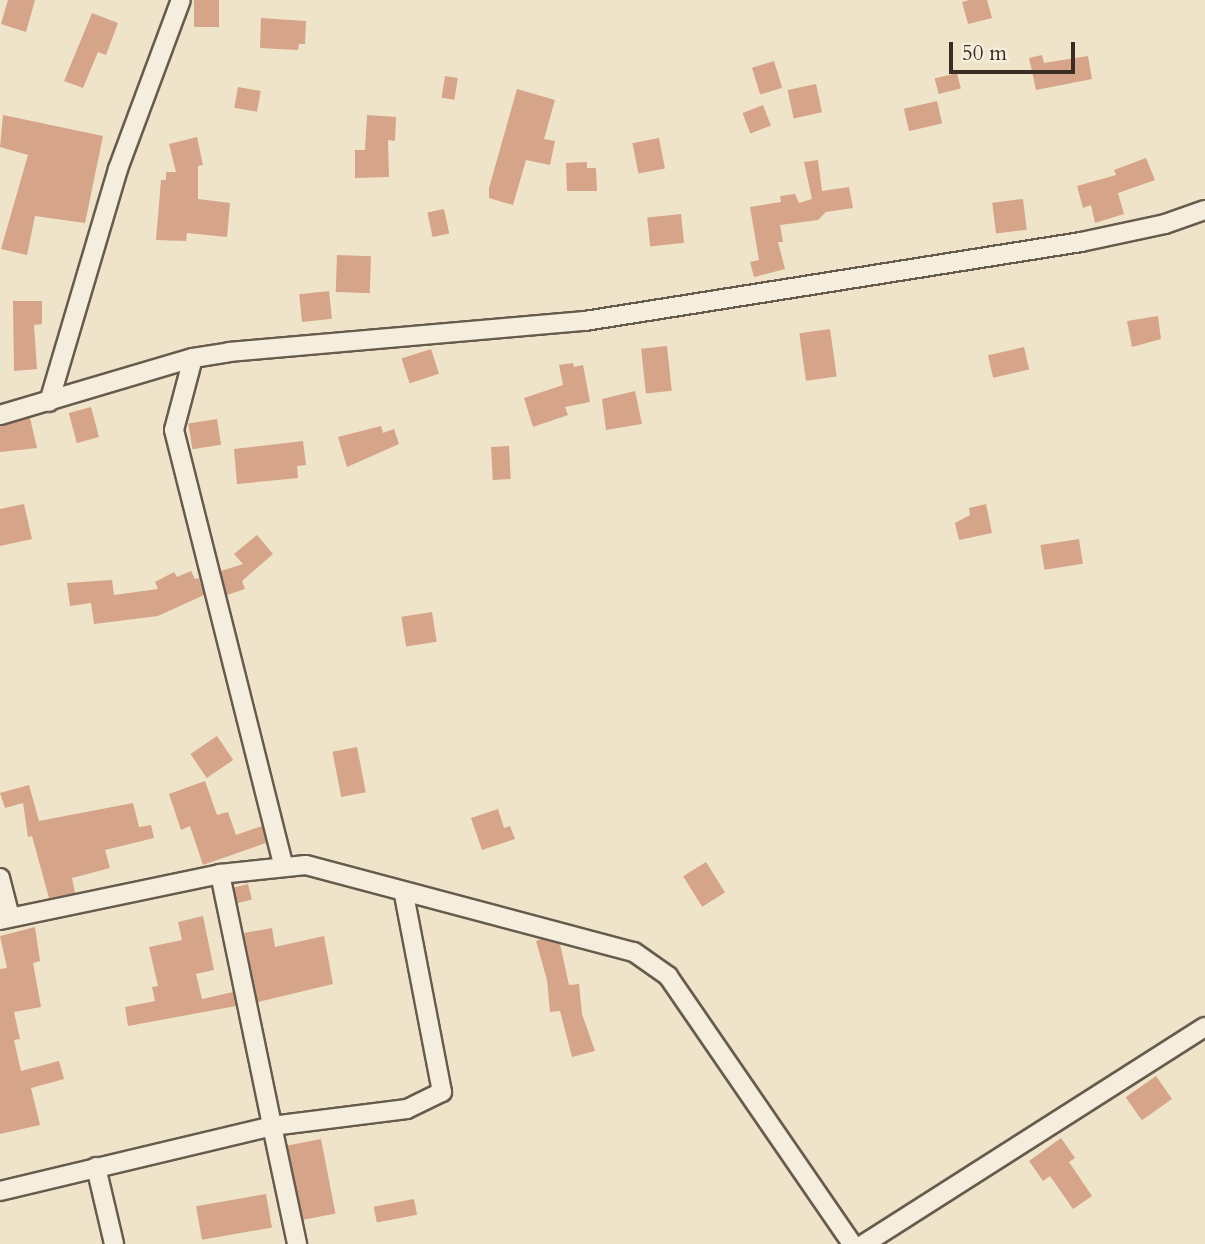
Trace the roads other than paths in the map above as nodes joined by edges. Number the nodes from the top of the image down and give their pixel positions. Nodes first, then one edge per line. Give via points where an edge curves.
1 (181, 0) edge
2 (1205, 209) edge
3 (193, 358) junction
4 (49, 402) junction
5 (0, 415) edge
6 (283, 865) junction
7 (220, 874) junction
8 (0, 878) edge
9 (404, 895) junction
10 (5, 918) edge
11 (1205, 1027) edge
12 (272, 1126) junction
13 (96, 1167) junction
14 (0, 1191) edge
15 (114, 1244) edge
16 (298, 1244) edge
17 (852, 1244) edge
18 (864, 1244) edge

1 - 4 street via 118,169
2 - 3 street via 1165,224 1081,242 584,321
3 - 4 street
3 - 6 street via 174,430
4 - 5 street
6 - 7 street
6 - 9 street via 306,865
7 - 10 street
7 - 12 street
8 - 10 street
9 - 12 street via 442,1092 407,1109
9 - 17 street via 634,952 668,976
11 - 18 street
12 - 13 street
12 - 16 street
13 - 14 street
13 - 15 street

